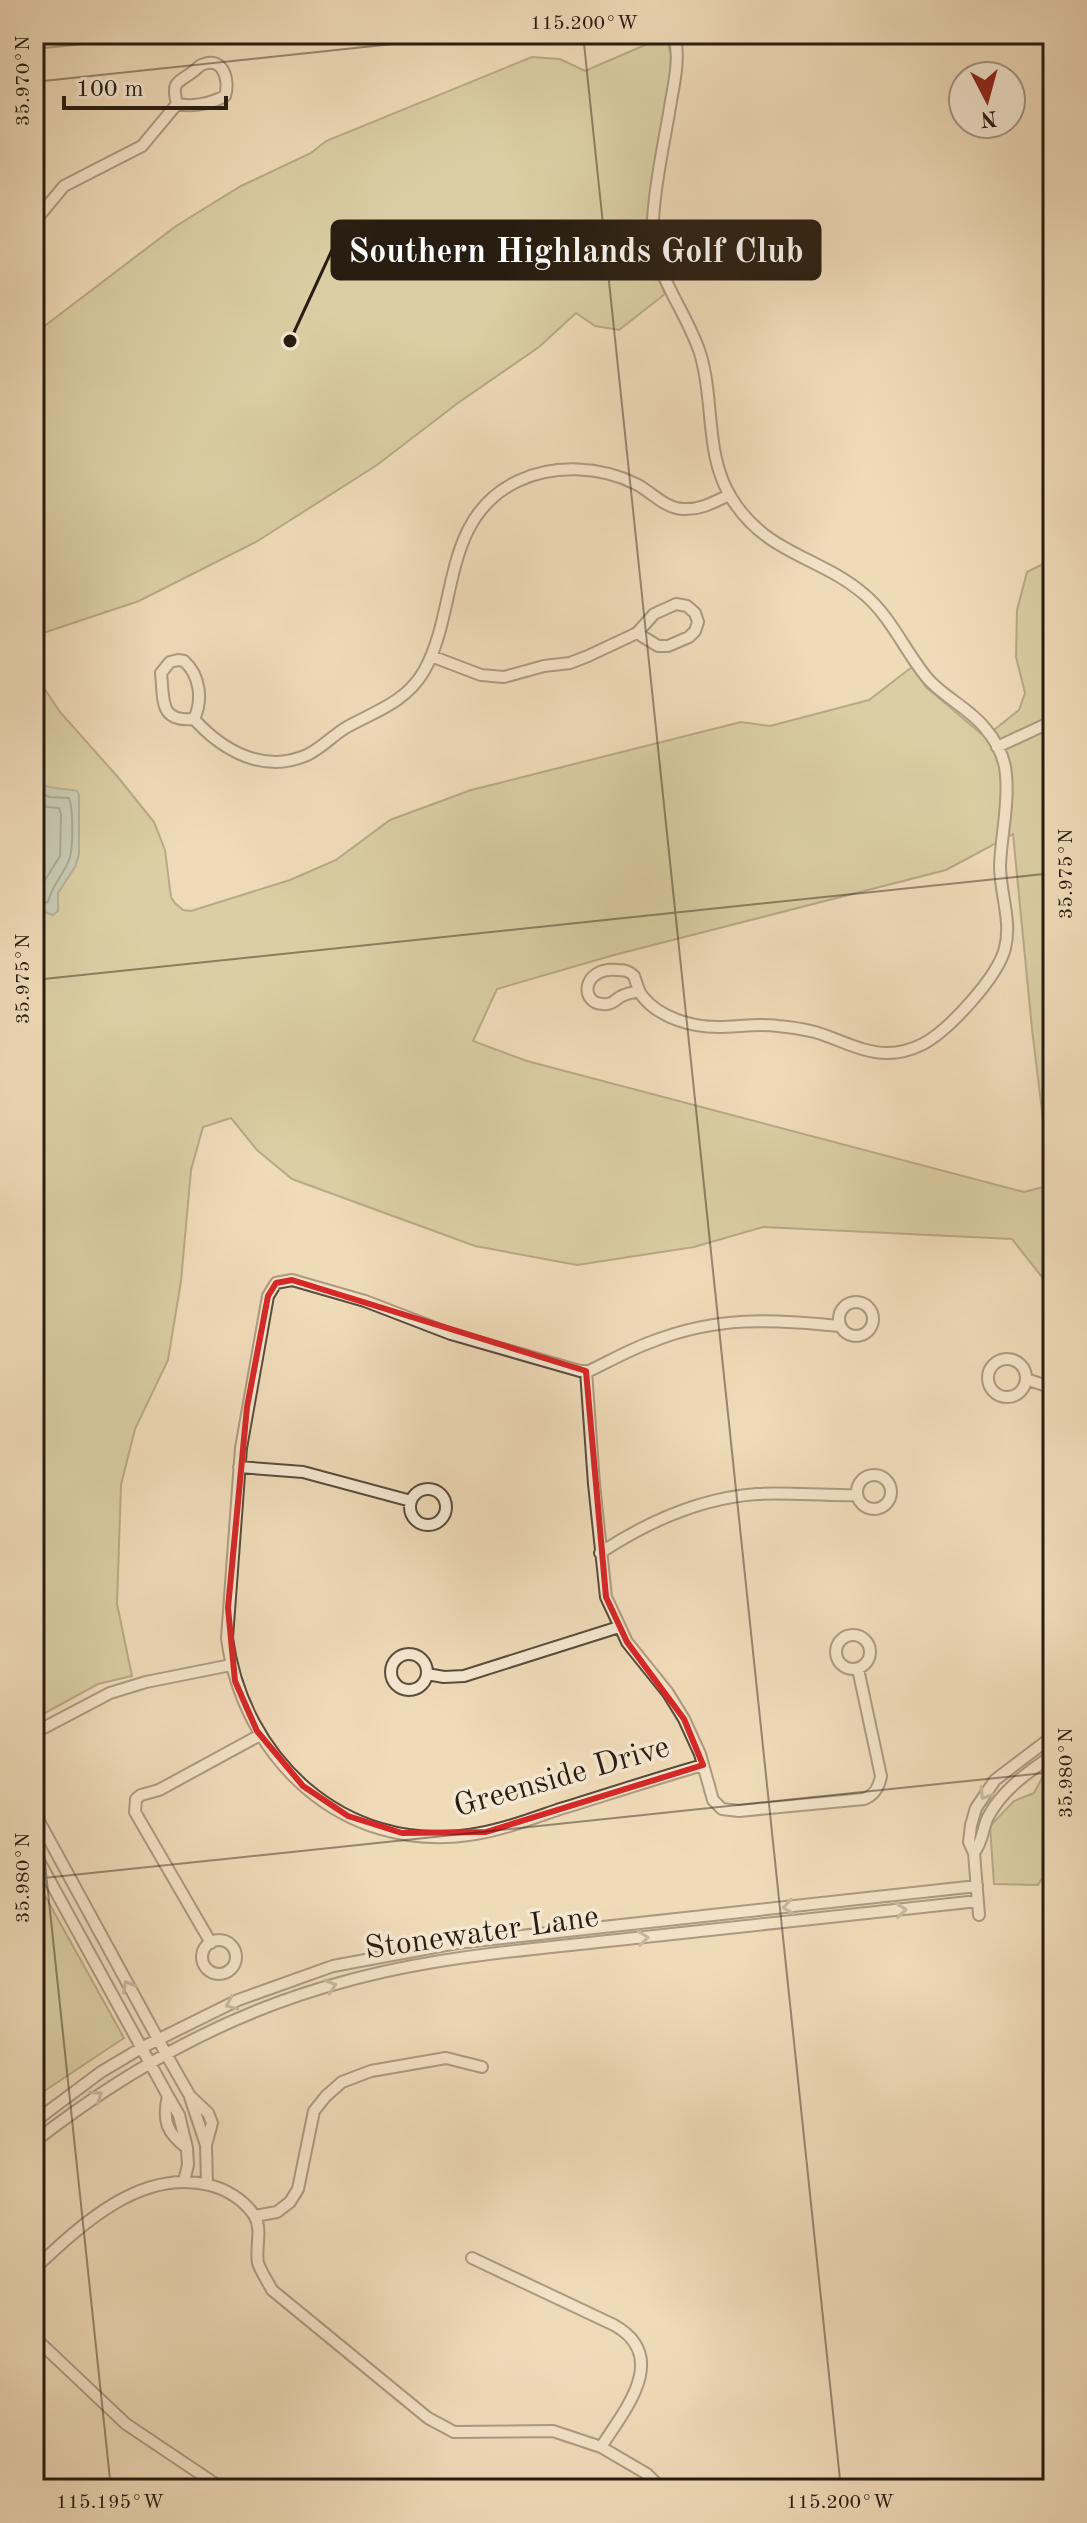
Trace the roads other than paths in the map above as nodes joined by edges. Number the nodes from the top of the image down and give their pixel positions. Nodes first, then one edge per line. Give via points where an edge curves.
1 (122, 34) edge
2 (674, 34) edge
3 (34, 43) edge
4 (177, 104) junction
5 (34, 222) edge
6 (729, 495) junction
7 (637, 633) junction
8 (431, 656) junction
9 (194, 719) junction
10 (1053, 721) edge
11 (997, 747) junction
12 (639, 991) junction
13 (840, 1326) dead end
14 (586, 1371) junction
15 (1026, 1379) dead end
16 (1053, 1388) edge
17 (239, 1467) junction
18 (857, 1495) dead end
19 (411, 1501) dead end
20 (600, 1553) junction
21 (619, 1627) junction
22 (231, 1665) junction
23 (858, 1669) dead end
24 (427, 1674) dead end
25 (34, 1733) edge
26 (260, 1735) junction
27 (1053, 1736) edge
28 (1053, 1755) edge
29 (703, 1765) junction
30 (34, 1812) edge
31 (34, 1852) edge
32 (974, 1853) junction
33 (977, 1886) junction
34 (978, 1901) junction
35 (979, 1915) dead end
36 (211, 1943) dead end
37 (157, 2039) junction
38 (143, 2047) junction
39 (166, 2055) junction
40 (151, 2063) junction
41 (482, 2067) dead end
42 (34, 2122) edge
43 (34, 2142) edge
44 (184, 2181) junction
45 (207, 2184) junction
46 (255, 2216) junction
47 (472, 2258) dead end
48 (34, 2269) edge
49 (34, 2337) edge
50 (601, 2447) junction
51 (223, 2489) edge
52 (662, 2489) edge

1 - 3 street
2 - 6 street via 677,64 652,236 665,281 701,356 713,443
4 - 4 street via 177,83 202,65 219,65 227,75 225,96 214,102
4 - 5 street via 142,146 64,186
6 - 8 street via 680,509 622,478 573,469 511,485 489,502 464,537
6 - 11 street via 768,539 867,596 931,682 976,719
7 - 7 street via 668,646 689,637 698,622 687,606 676,604 654,614
7 - 8 street via 570,663 504,677 481,675
8 - 9 street via 413,687 398,700 290,760 233,753
9 - 9 street via 199,705 197,675 184,661 170,662 161,673 164,708 171,717
10 - 11 street
11 - 12 street via 1006,777 1000,875 1007,933 992,975 947,1027 920,1045 885,1053 780,1026 684,1022 651,1005
12 - 12 street via 634,976 625,970 600,970 587,986 589,996 602,1005
13 - 14 street via 769,1319 716,1324 654,1340
14 - 17 street, Greenside Drive via 451,1334 365,1301 292,1280 280,1282 268,1296
14 - 20 street
15 - 16 street
17 - 19 street via 303,1472
17 - 22 street, Greenside Drive via 228,1608
18 - 20 street via 755,1494 719,1501 664,1517
20 - 21 street via 606,1597
21 - 24 street via 464,1676
21 - 29 street via 668,1693
22 - 25 street via 110,1693
22 - 26 street, Greenside Drive
23 - 29 street via 879,1768 879,1786 871,1797 750,1811 722,1809 713,1800
26 - 29 street, Greenside Drive via 290,1774 332,1807 366,1824 418,1836 486,1832
26 - 36 street via 136,1799 135,1812
27 -> 32 street via 984,1793 971,1825
28 - 32 street via 997,1802
37 -> 30 street
31 - 38 street
32 - 33 street
33 - 34 street
33 -> 37 street, Stonewater Lane via 372,1957 267,1989
34 - 35 street
39 -> 34 street, Stonewater Lane via 284,2001 421,1965
37 - 38 street, Stonewater Lane
37 - 39 street
38 - 40 street
38 - 42 street, Stonewater Lane
39 - 40 street, Stonewater Lane
39 - 45 street via 190,2096 206,2145
43 -> 40 street, Stonewater Lane
40 - 44 street via 179,2115 187,2148
41 - 46 street via 446,2058 371,2071 342,2082 314,2111 298,2189 290,2202 277,2212
44 - 45 street
44 - 48 street via 149,2187 120,2200
45 - 46 street via 229,2193
46 - 50 street via 258,2264 272,2290 428,2418 454,2432 553,2431
47 - 50 street via 630,2336 641,2370 638,2390
49 - 51 street via 126,2424
50 - 52 street

